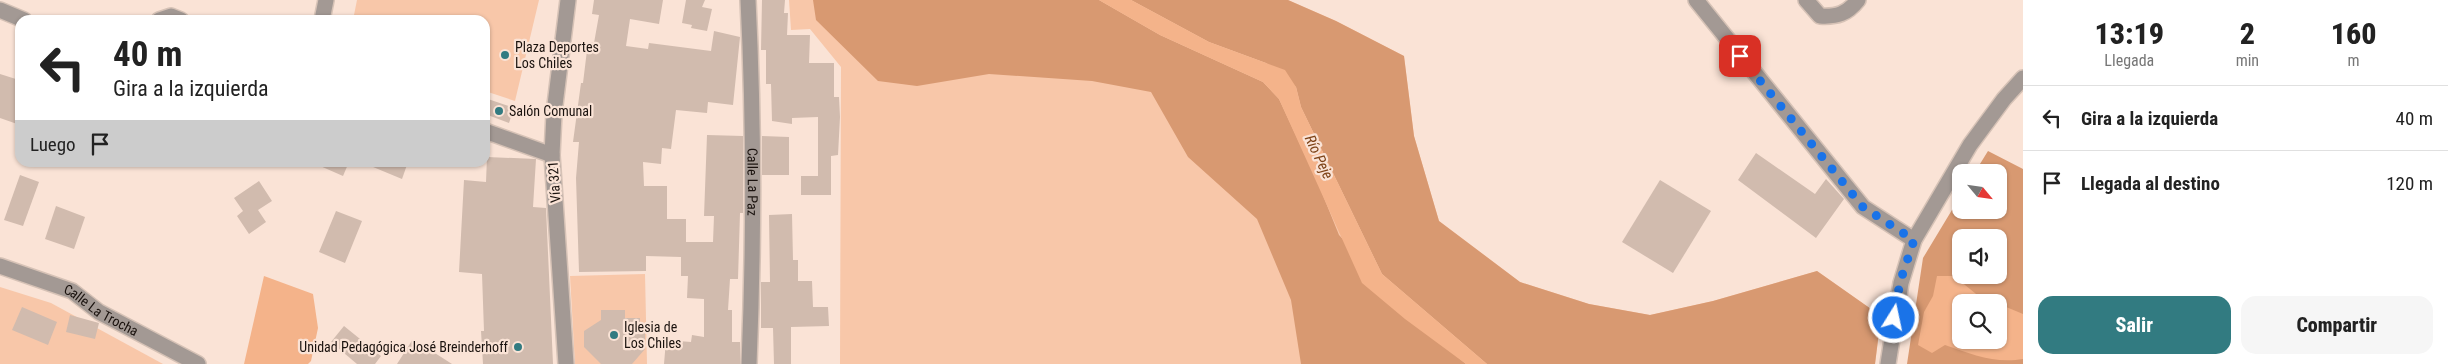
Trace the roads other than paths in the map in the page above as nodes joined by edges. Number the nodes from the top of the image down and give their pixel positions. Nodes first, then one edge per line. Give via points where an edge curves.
1 (326, 0) edge
2 (568, 0) edge
3 (748, 0) edge
4 (1696, 0) edge
5 (1806, 0) edge
6 (1858, 0) edge
7 (0, 10) edge
8 (323, 15) edge
9 (15, 16) edge
10 (2023, 78) edge
11 (490, 133) edge
12 (552, 155) junction
13 (1914, 240) junction
14 (0, 266) edge
15 (198, 364) edge
16 (566, 364) edge
17 (750, 364) edge
18 (1888, 364) edge

1 - 8 street
2 - 12 street, Vía 321
3 - 17 street, Calle La Paz via 751,63
4 - 13 street via 1863,207
5 - 6 street via 1820,16 1837,17
7 - 9 street
10 - 13 street via 1970,145
11 - 12 street
12 - 16 street, Vía 321
13 - 18 street via 1900,282
14 - 15 street, Calle La Trocha via 72,291 99,312

